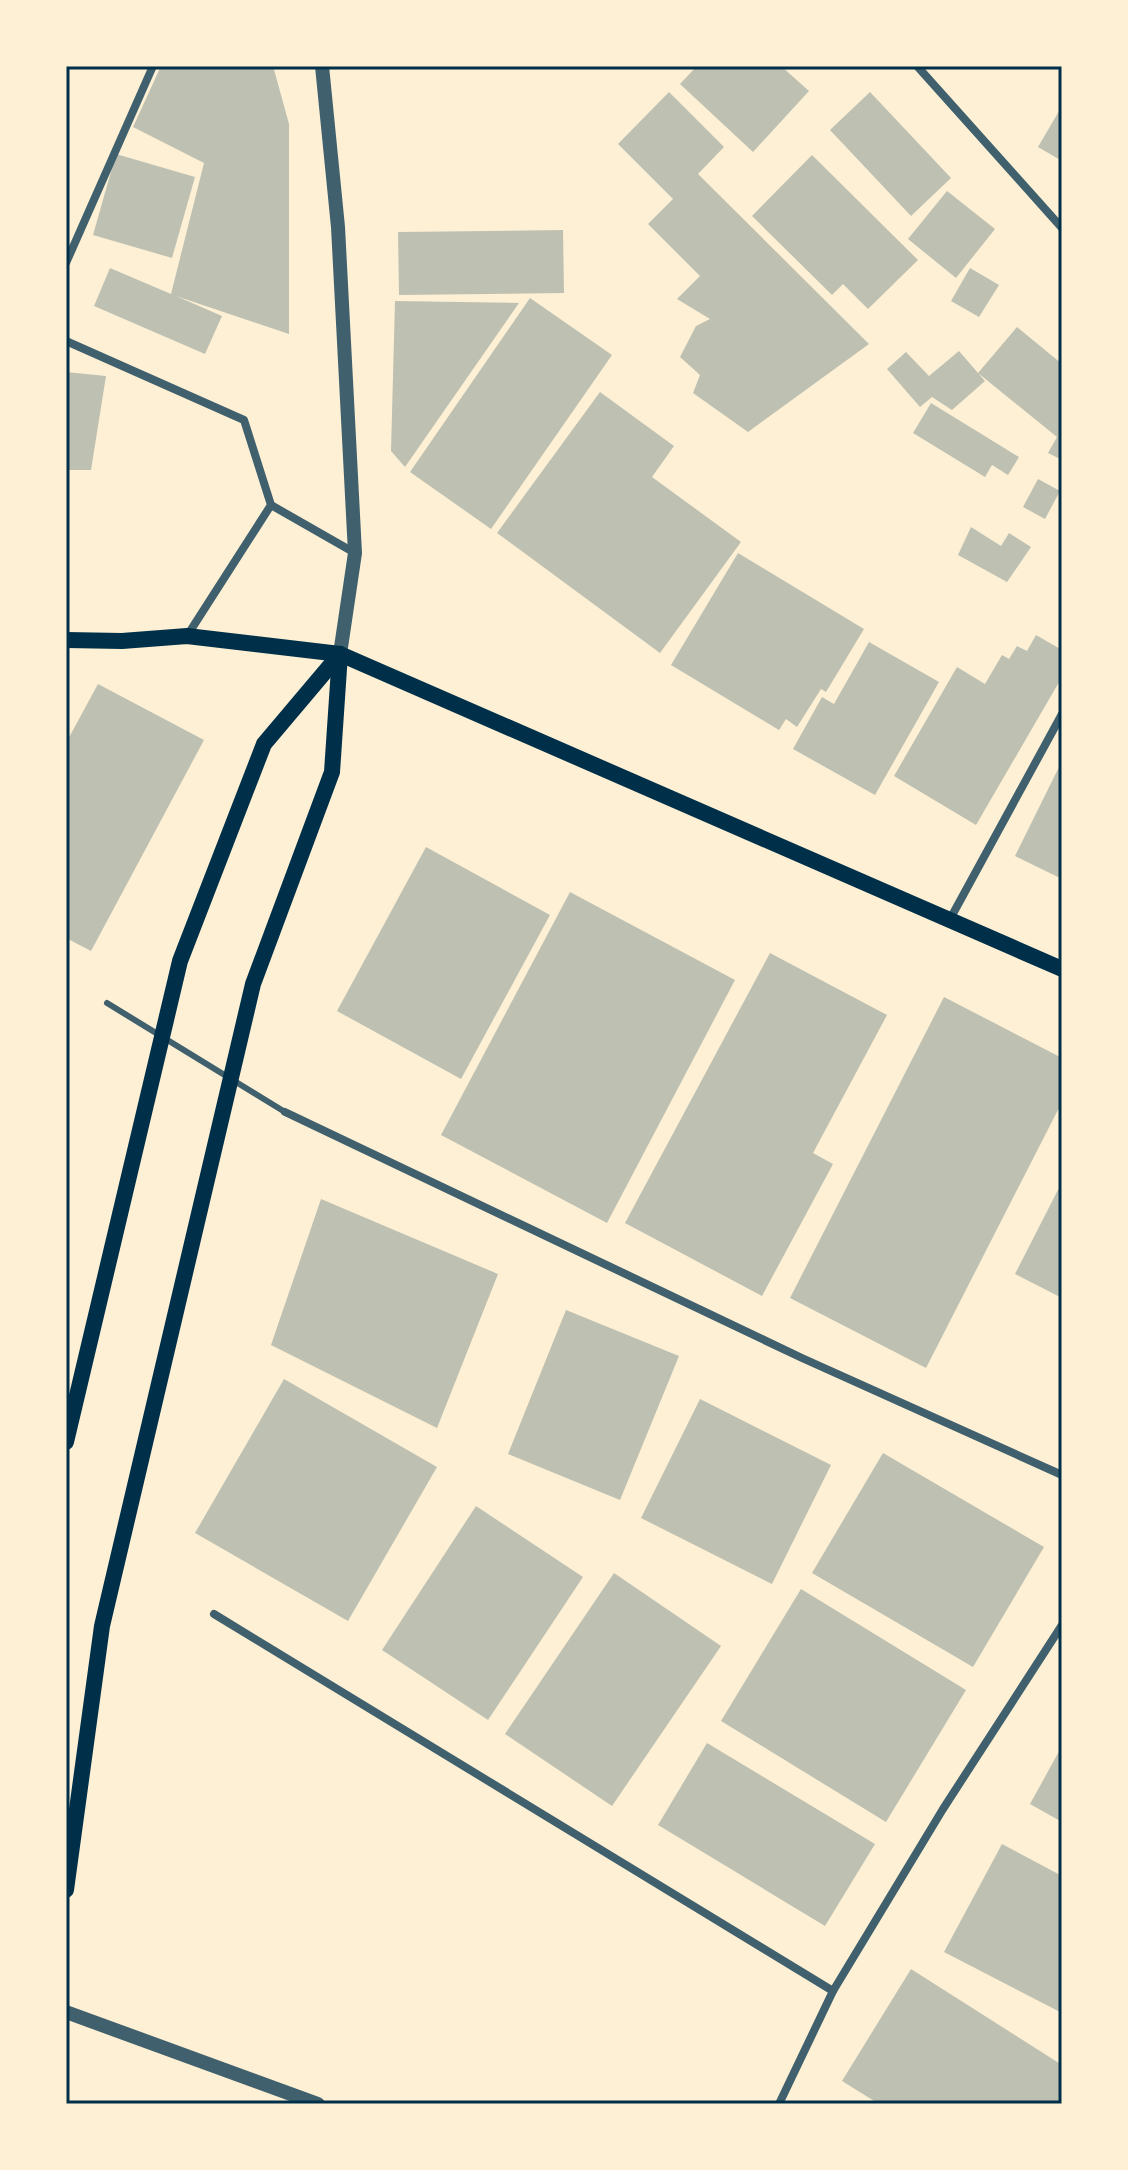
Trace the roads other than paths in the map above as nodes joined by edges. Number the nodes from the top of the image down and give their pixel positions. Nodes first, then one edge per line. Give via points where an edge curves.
1 (153, 66) edge
2 (322, 66) edge
3 (917, 66) edge
4 (1062, 228) edge
5 (66, 263) edge
6 (66, 341) edge
7 (271, 505) junction
8 (355, 553) junction
9 (187, 636) junction
10 (66, 640) edge
11 (340, 654) junction
12 (1062, 714) edge
13 (949, 921) junction
14 (1062, 969) edge
15 (107, 1003) dead end
16 (285, 1112) joint
17 (66, 1442) edge
18 (1062, 1475) edge
19 (214, 1614) dead end
20 (1062, 1625) edge
21 (1058, 1638) edge
22 (66, 1890) edge
23 (833, 1991) junction
24 (66, 2012) edge
25 (318, 2104) edge
26 (779, 2104) edge

1 - 5 street
2 - 8 street via 338,227
3 - 4 street
6 - 7 street via 244,420
7 - 8 street
7 - 9 street
8 - 11 street
9 - 10 main road
9 - 11 main road
11 - 13 main road
11 - 17 main road via 264,744 180,961
11 - 22 main road via 332,772 253,984 102,1626
12 - 13 street
13 - 14 main road
15 - 16 lane
16 - 18 street via 802,1358
19 - 23 street
20 - 21 street
21 - 23 street via 943,1809
23 - 26 street
24 - 25 street

